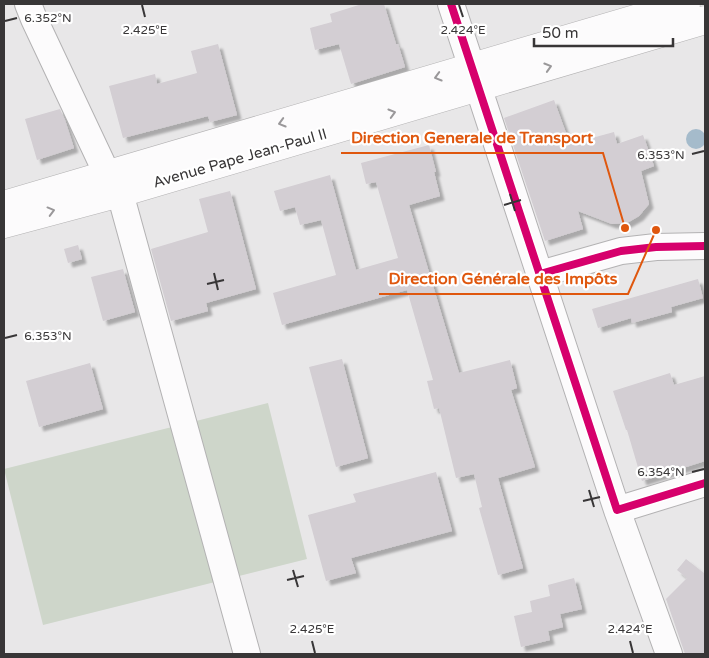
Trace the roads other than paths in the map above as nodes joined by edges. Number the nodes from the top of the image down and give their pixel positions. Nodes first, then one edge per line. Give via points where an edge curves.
1 (28, 4) edge
2 (451, 4) edge
3 (686, 4) edge
4 (705, 20) edge
5 (475, 77) junction
6 (114, 184) junction
7 (4, 205) edge
8 (4, 224) edge
9 (705, 246) edge
10 (540, 274) junction
11 (705, 483) edge
12 (617, 510) junction
13 (248, 654) edge
14 (668, 654) edge

1 - 6 street
2 - 5 street
3 - 5 main road, Avenue Pape Jean-Paul II
5 -> 4 main road, Avenue Pape Jean-Paul II
5 - 6 main road, Avenue Pape Jean-Paul II
5 - 10 street
6 - 7 main road, Avenue Pape Jean-Paul II
8 -> 6 main road, Avenue Pape Jean-Paul II
6 - 13 street
9 - 10 street via 621,251
10 - 12 street
11 - 12 street
12 - 14 street

